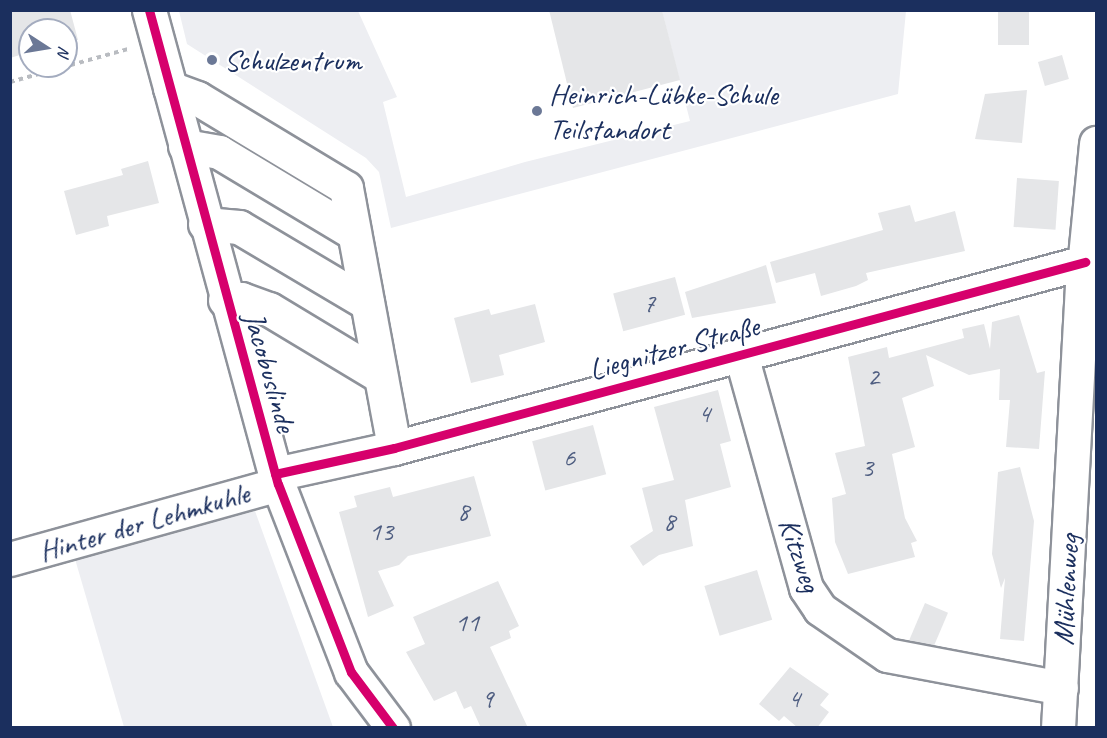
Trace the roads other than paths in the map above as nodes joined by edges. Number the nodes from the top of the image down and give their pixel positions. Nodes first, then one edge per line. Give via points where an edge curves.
1 (153, 26) edge
2 (170, 88) junction
3 (1096, 142) edge
4 (185, 146) junction
5 (205, 224) junction
6 (354, 233) junction
7 (1084, 275) junction
8 (225, 300) junction
9 (367, 303) junction
10 (1096, 336) edge
11 (741, 355) junction
12 (380, 376) junction
13 (1096, 421) edge
14 (393, 448) junction
15 (1073, 453) junction
16 (276, 479) junction
17 (10, 559) edge
18 (1061, 688) junction
19 (393, 728) edge
20 (1058, 728) edge

1 - 2 street, Jacobuslinde
2 - 4 street, Jacobuslinde
2 - 6 street via 197,98 346,188
3 - 7 street, Mühlenweg
4 - 5 street, Jacobuslinde
4 - 6 street via 219,152
5 - 8 street, Jacobuslinde
5 - 9 street via 239,227
6 - 9 street
7 - 10 street
7 - 11 street, Liegnitzer Straße
7 - 15 street, Mühlenweg
8 - 12 street via 241,299 269,309
8 - 16 street, Jacobuslinde
9 - 12 street
11 - 14 street, Liegnitzer Straße
11 - 18 street, Kitzweg via 806,588 820,609 887,655
12 - 14 street
13 - 15 street
14 - 16 street, Liegnitzer Straße
15 - 18 street, Mühlenweg
16 - 17 street, Hinter der Lehmkuhle
16 - 19 street, Jacobuslinde via 351,672
18 - 20 street, Mühlenweg

